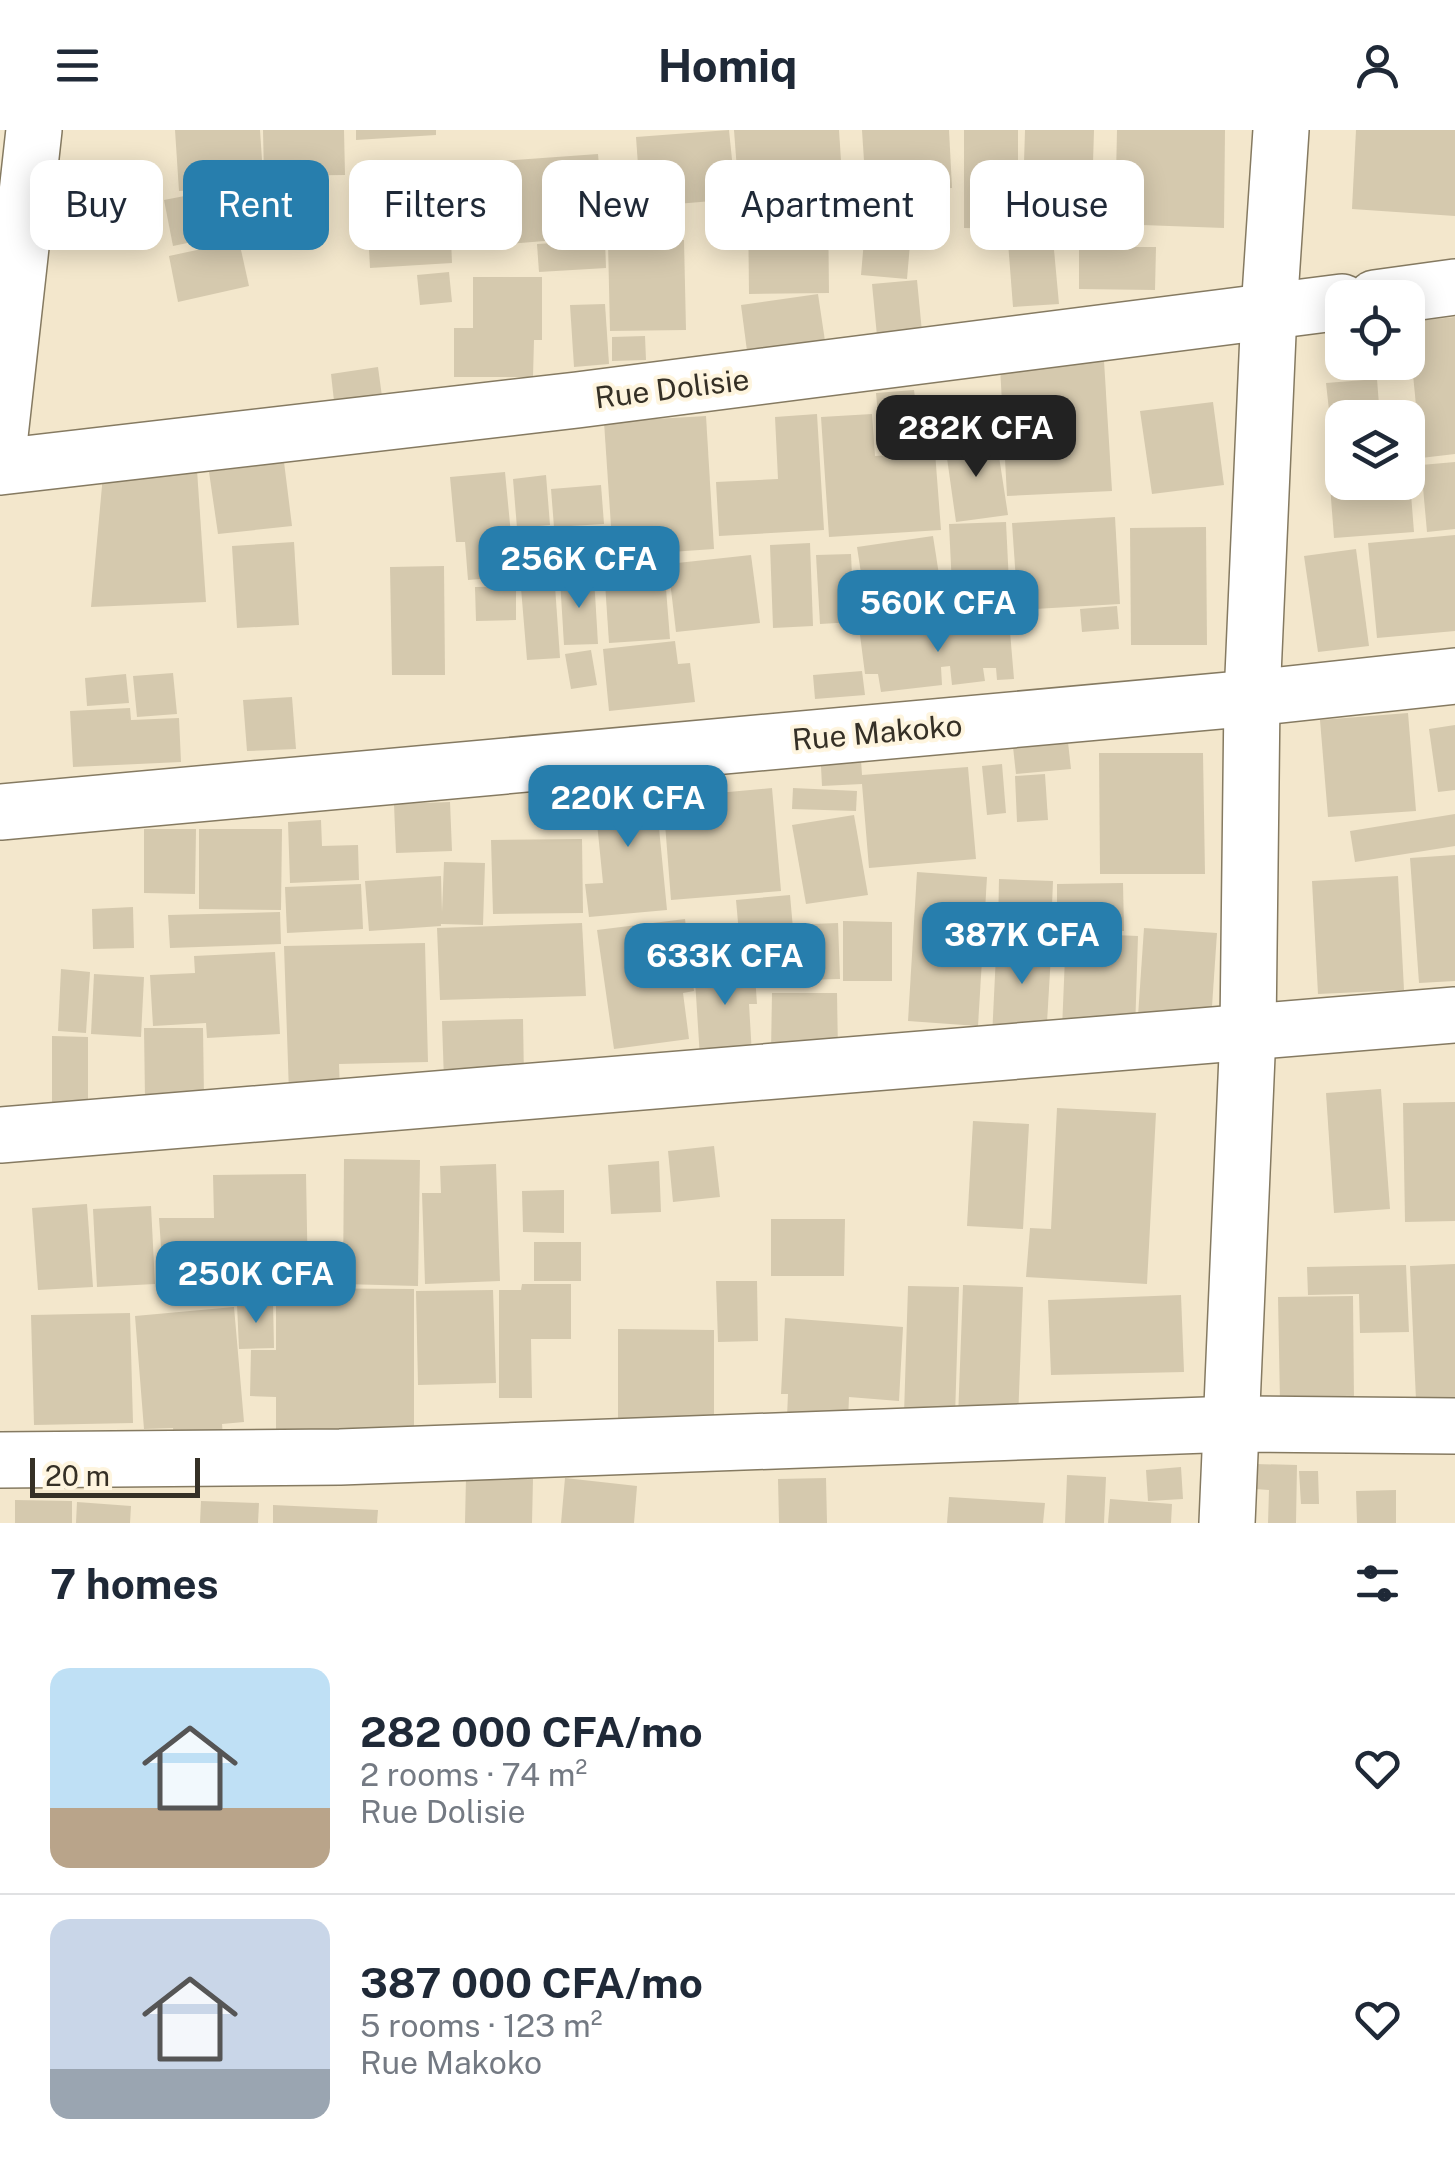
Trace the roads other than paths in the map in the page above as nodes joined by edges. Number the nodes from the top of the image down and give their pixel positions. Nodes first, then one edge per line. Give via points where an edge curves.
1 (34, 130) edge
2 (1281, 130) edge
3 (1455, 287) edge
4 (1425, 291) edge
5 (1325, 304) edge
6 (1269, 311) junction
7 (0, 436) edge
8 (0, 467) edge
9 (1455, 676) edge
10 (1252, 698) junction
11 (0, 812) edge
12 (1455, 1015) edge
13 (1248, 1032) junction
14 (0, 1135) edge
15 (1233, 1424) junction
16 (1455, 1426) edge
17 (0, 1460) edge
18 (1227, 1523) edge

1 - 7 street
2 - 6 street
3 - 4 street
5 - 6 street, Rue Dolisie
6 - 8 street, Rue Dolisie
6 - 10 street
9 - 10 street, Rue Makoko
10 - 11 street, Rue Makoko
10 - 13 street
12 - 13 street
13 - 14 street
13 - 15 street
15 - 16 street
15 - 17 street via 340,1457
15 - 18 street

